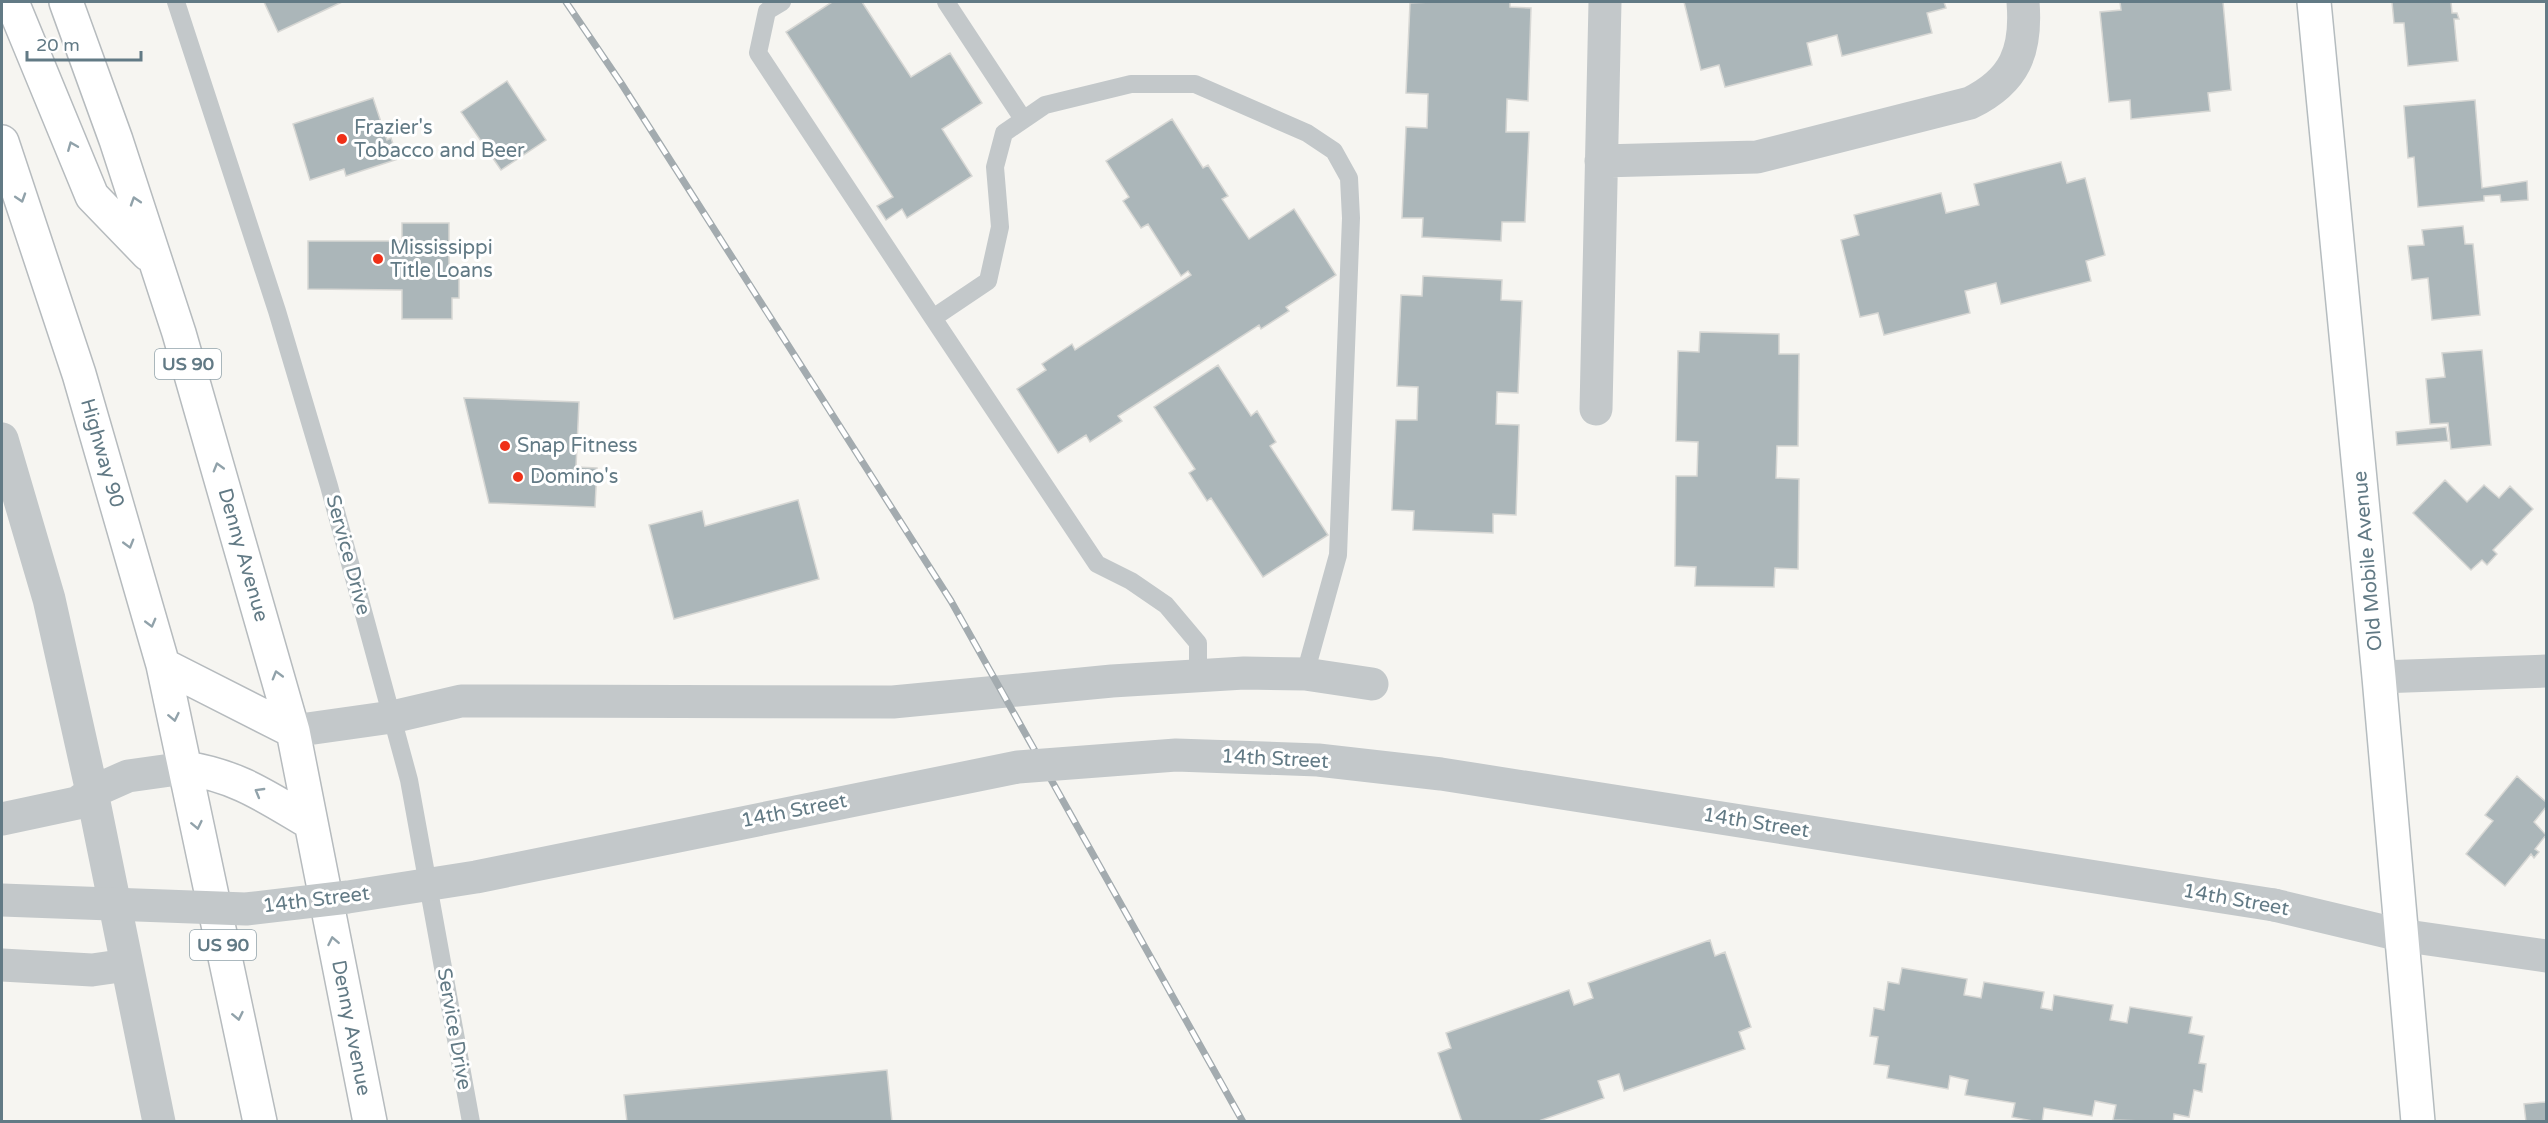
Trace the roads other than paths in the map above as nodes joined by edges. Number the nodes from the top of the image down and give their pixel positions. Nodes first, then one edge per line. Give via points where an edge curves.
1 (12, 2) edge
2 (66, 2) edge
3 (176, 2) edge
4 (782, 2) edge
5 (946, 2) edge
6 (1605, 2) edge
7 (2023, 2) edge
8 (2314, 2) edge
9 (1023, 119) junction
10 (2, 142) edge
11 (1601, 161) junction
12 (154, 260) junction
13 (933, 318) junction
14 (1596, 409) dead end
15 (2, 439) edge
16 (163, 665) junction
17 (2547, 671) edge
18 (1305, 674) junction
19 (1198, 675) junction
20 (2379, 677) junction
21 (1372, 684) dead end
22 (392, 717) junction
23 (293, 732) junction
24 (185, 768) junction
25 (92, 792) junction
26 (2, 819) edge
27 (309, 822) junction
28 (2, 900) edge
29 (2400, 935) junction
30 (2547, 956) edge
31 (2, 965) edge
32 (127, 965) junction
33 (159, 1122) edge
34 (260, 1122) edge
35 (370, 1122) edge
36 (471, 1122) edge
37 (2418, 1122) edge

12 -> 1 main road via 92,196
12 -> 2 main road, Denny Avenue / US 90
3 - 22 lane, Service Drive via 281,322
4 - 13 lane via 767,11 758,53
5 - 9 lane
6 - 11 street
7 - 11 street via 2025,23 2015,67 1993,92 1970,103 1756,157
8 - 20 main road, Old Mobile Avenue
9 - 13 lane via 1004,133 995,167 1000,227 988,281
9 - 18 lane via 1045,105 1131,84 1195,84 1307,133 1334,151 1349,177 1351,230 1338,555
10 -> 16 main road, Highway 90 / US 90 via 79,374
11 - 14 street
23 -> 12 main road, Denny Avenue / US 90 via 186,356
13 - 19 lane via 1097,564 1166,605 1198,643
15 - 25 street via 49,599
16 - 23 main road
16 -> 24 main road, Highway 90 / US 90
17 - 20 street
18 - 19 street
18 - 21 street
19 - 22 street via 893,702 461,701
20 - 29 main road, Old Mobile Avenue
22 - 23 street
22 - 36 lane, Service Drive via 409,780
23 - 27 main road, Denny Avenue / US 90
24 - 25 street via 128,776
27 -> 24 main road via 249,786 217,773
24 -> 34 main road, US 90
25 - 26 street via 77,803
25 - 32 street
35 -> 27 main road, Denny Avenue / US 90
28 - 29 street, 14th Street, bridge via 246,909 348,897 476,877 1018,767 1176,755 1318,760 1441,774 2274,905
29 - 30 street, 14th Street
29 - 37 main road, Old Mobile Avenue
31 - 32 street via 92,970
32 - 33 street

